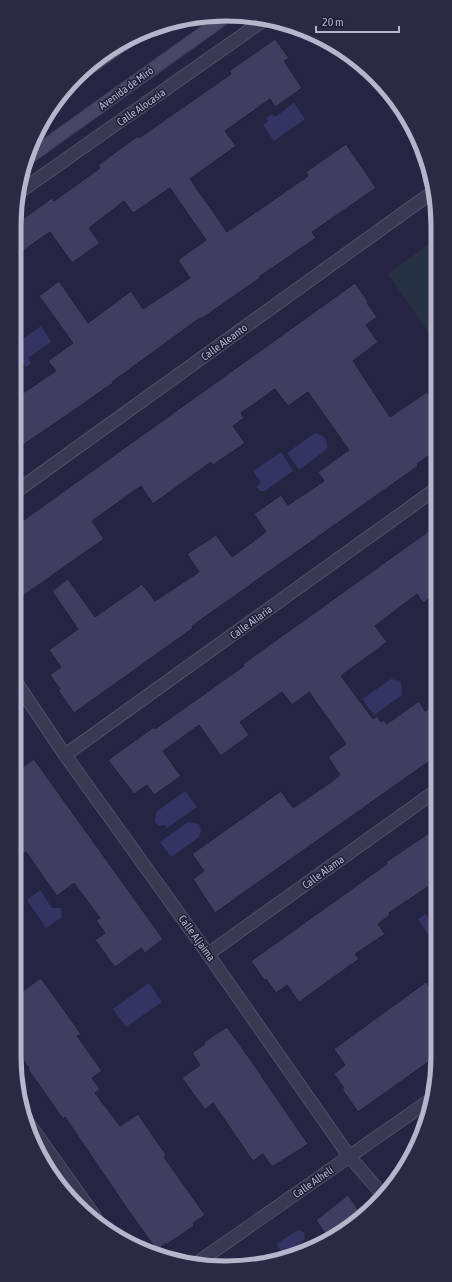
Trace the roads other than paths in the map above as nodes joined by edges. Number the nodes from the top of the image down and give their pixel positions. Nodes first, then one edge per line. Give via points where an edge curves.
1 (220, 21) edge
2 (259, 24) edge
3 (35, 153) edge
4 (25, 188) edge
5 (428, 195) edge
6 (21, 488) edge
7 (431, 492) edge
8 (21, 689) edge
9 (66, 755) junction
10 (431, 794) edge
11 (208, 954) junction
12 (425, 1103) edge
13 (38, 1136) edge
14 (349, 1156) junction
15 (380, 1191) edge
16 (89, 1208) edge
17 (202, 1259) edge

1 - 3 main road, Avenida de Miró
2 - 4 street, Calle Alocasia
5 - 6 street, Calle Aleanto
7 - 9 street, Calle Aliaría
8 - 9 street, Calle Aljaima
9 - 11 street, Calle Aljaima
10 - 11 street, Calle Alama
11 - 14 street, Calle Aljaima
12 - 14 street, Calle Alheli
13 - 16 street
14 - 15 street, Calle Aljaima
14 - 17 street, Calle Alheli

